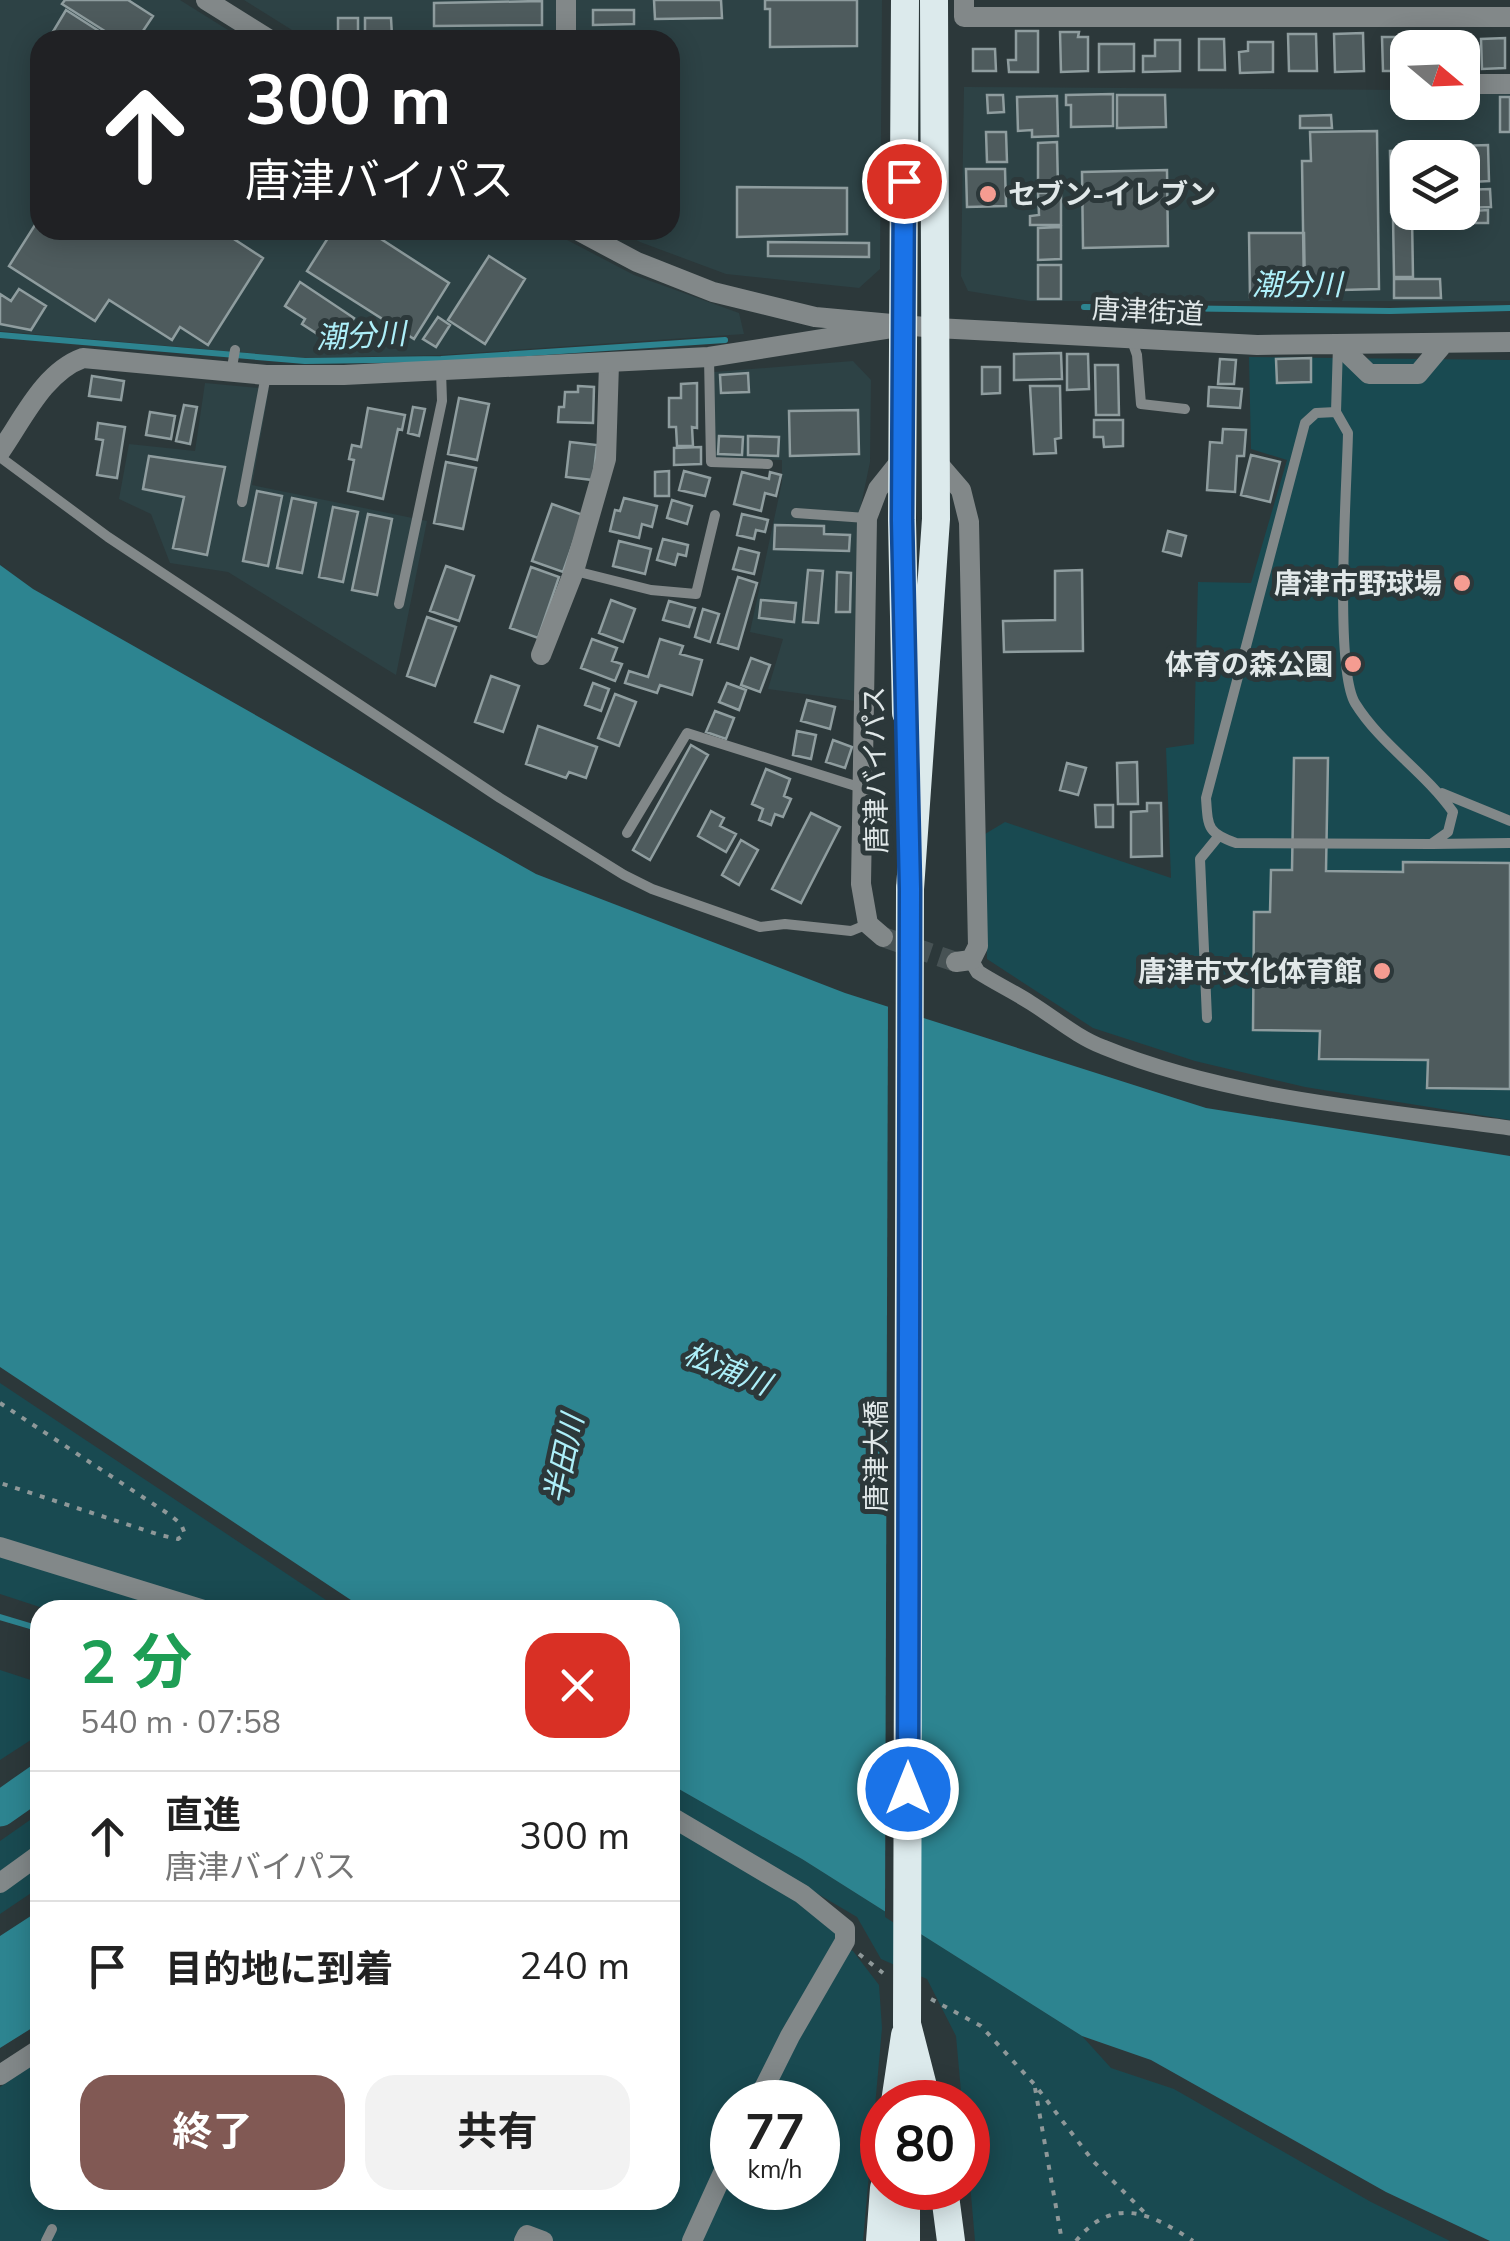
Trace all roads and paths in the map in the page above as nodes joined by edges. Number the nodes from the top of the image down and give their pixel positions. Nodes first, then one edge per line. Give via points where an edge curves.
1 (206, 0) edge
2 (566, 0) edge
3 (904, 0) edge
4 (934, 0) edge
5 (964, 0) edge
6 (234, 8) edge
7 (1076, 9) edge
8 (1192, 9) edge
9 (1305, 9) edge
10 (1419, 9) edge
11 (1510, 18) edge
12 (259, 30) edge
13 (566, 30) edge
14 (1480, 84) edge
15 (1510, 84) edge
16 (596, 240) edge
17 (904, 326) junction
18 (936, 328) junction
19 (1132, 338) junction
20 (1444, 342) junction
21 (1510, 342) edge
22 (1338, 344) junction
23 (710, 357) junction
24 (609, 364) junction
25 (441, 371) junction
26 (266, 375) junction
27 (1185, 409) dead end
28 (1336, 412) junction
29 (0, 454) edge
30 (902, 458) junction
31 (936, 461) junction
32 (768, 464) dead end
33 (242, 502) dead end
34 (796, 513) dead end
35 (715, 515) dead end
36 (868, 518) junction
37 (574, 570) junction
38 (399, 604) dead end
39 (541, 655) dead end
40 (862, 788) junction
41 (1438, 791) junction
42 (1510, 821) edge
43 (627, 833) dead end
44 (1218, 837) junction
45 (1431, 844) junction
46 (1510, 844) edge
47 (910, 889) junction
48 (876, 931) joint
49 (963, 961) joint
50 (1207, 1018) dead end
51 (1510, 1128) edge
52 (0, 1403) edge
53 (0, 1483) edge
54 (0, 1547) edge
55 (172, 1600) edge
56 (680, 1822) edge
57 (30, 1861) edge
58 (0, 1883) edge
59 (907, 2024) junction
60 (981, 2026) dead end
61 (30, 2056) edge
62 (0, 2076) edge
63 (768, 2080) edge
64 (898, 2080) edge
65 (906, 2080) edge
66 (922, 2080) edge
67 (1035, 2085) junction
68 (710, 2201) edge
69 (882, 2210) edge
70 (906, 2210) edge
71 (947, 2210) edge
72 (1148, 2216) junction
73 (52, 2229) dead end
74 (46, 2241) edge
75 (524, 2241) edge
76 (543, 2241) edge
77 (692, 2241) edge
78 (880, 2241) edge
79 (906, 2241) edge
80 (952, 2241) edge
81 (1062, 2241) edge
82 (1076, 2241) edge
83 (1193, 2241) edge

1 - 6 street
2 - 13 street
3 - 17 highway, 唐津バイパス
4 - 18 highway, 唐津バイパス
5 - 7 street via 964,18
6 - 12 street
7 - 8 street
8 - 9 street
9 - 10 street
10 - 11 street
14 - 15 street
16 - 17 street via 713,292 815,317
17 - 18 street, 唐津街道
17 - 23 street
17 - 30 highway, 唐津バイパス
18 - 19 street, 唐津街道
18 - 31 highway, 唐津バイパス
19 - 22 street, 唐津街道
19 - 27 lane via 1141,404
20 - 21 street, 唐津街道
20 - 22 street, 唐津街道
20 - 22 street via 1418,374 1369,374
22 - 28 lane
23 - 24 street
23 - 32 lane via 711,462
24 - 25 street
24 - 37 street via 606,459
25 - 26 street
25 - 38 lane via 442,401
26 - 29 street via 233,361 83,358 53,376
26 - 33 lane
28 - 41 lane via 1348,433 1344,658 1352,698 1373,729
28 - 44 lane via 1316,413 1305,423 1206,798 1208,824
29 - 48 lane via 108,537 624,875 760,927
30 - 36 street via 878,489
30 - 47 highway, 唐津バイパス
31 - 47 highway, 唐津バイパス
31 - 49 street via 962,490 969,522 978,946
34 - 36 lane
35 - 37 lane via 696,594
36 - 40 street
37 - 39 street
40 - 43 lane via 687,733
40 - 48 street via 860,884
41 - 42 lane
41 - 45 lane via 1453,812 1448,832
44 - 45 lane via 1236,843
44 - 50 lane via 1200,859
45 - 46 lane
47 - 59 highway, 唐津大橋, bridge
49 - 51 street via 1100,1046 1144,1062 1224,1084
52 - 53 path via 170,1515 185,1534 160,1535
54 - 55 street
56 - 63 street via 802,1894 846,1929 846,1940
57 - 58 street
59 - 64 highway
59 - 65 highway
59 - 66 highway
60 - 67 path
61 - 62 street
67 - 72 path via 1093,2161
67 - 81 path
68 - 77 street
69 - 78 highway
70 - 79 highway
71 - 80 highway
72 - 82 path via 1124,2210 1089,2224
72 - 83 path
73 - 74 lane
75 - 76 street via 527,2235

